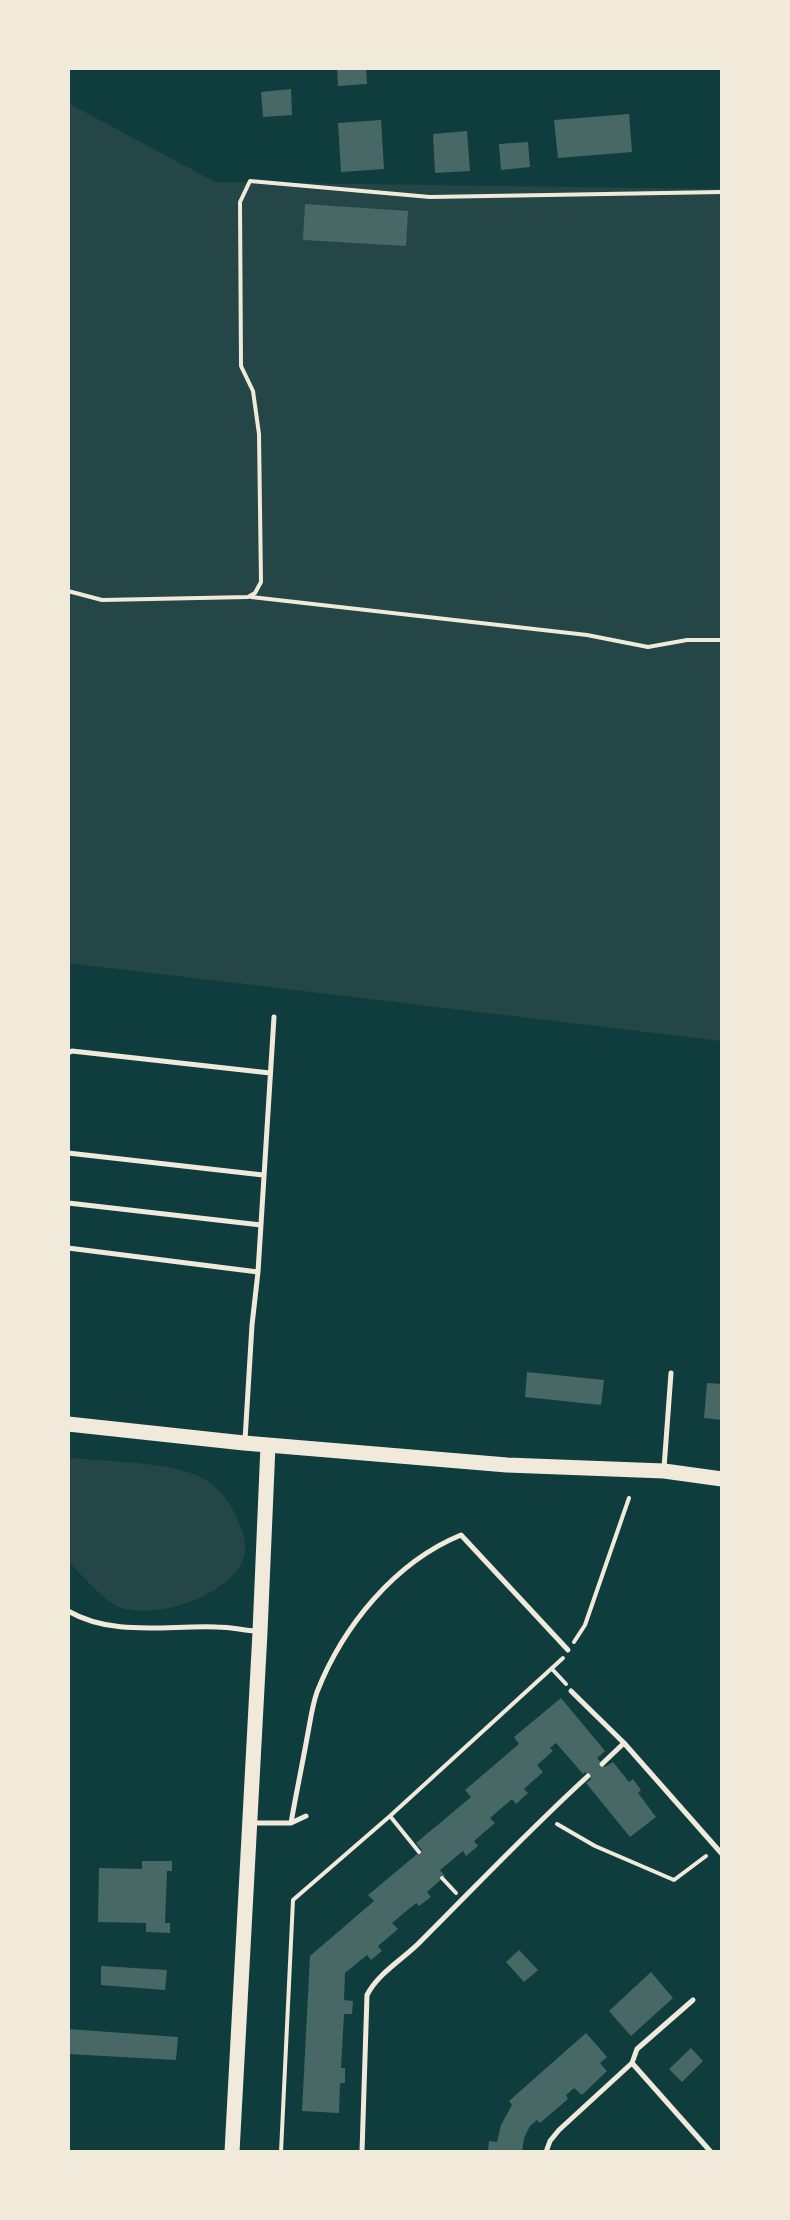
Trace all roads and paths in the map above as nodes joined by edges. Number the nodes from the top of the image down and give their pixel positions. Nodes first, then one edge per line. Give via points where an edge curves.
1 (722, 192) edge
2 (68, 591) edge
3 (248, 597) junction
4 (722, 640) edge
5 (274, 1017) dead end
6 (68, 1054) edge
7 (270, 1073) junction
8 (68, 1153) edge
9 (264, 1176) junction
10 (68, 1203) edge
11 (261, 1225) junction
12 (68, 1248) edge
13 (258, 1272) junction
14 (671, 1373) dead end
15 (68, 1424) edge
16 (244, 1443) junction
17 (268, 1445) junction
18 (664, 1470) junction
19 (722, 1478) edge
20 (629, 1498) dead end
21 (68, 1611) edge
22 (260, 1632) junction
23 (568, 1650) junction
24 (552, 1669) junction
25 (572, 1691) joint
26 (624, 1743) junction
27 (602, 1764) dead end
28 (588, 1776) dead end
29 (306, 1816) dead end
30 (390, 1816) junction
31 (544, 1816) junction
32 (291, 1822) junction
33 (250, 1824) junction
34 (720, 1851) edge
35 (420, 1852) dead end
36 (442, 1878) dead end
37 (462, 1900) junction
38 (693, 2000) dead end
39 (632, 2064) junction
40 (232, 2152) edge
41 (281, 2152) edge
42 (362, 2152) edge
43 (546, 2152) edge
44 (711, 2152) edge

1 - 3 path via 430,197 250,180 240,202 241,366 253,391 259,434 261,582
2 - 3 path via 102,600
3 - 4 path via 587,635 648,648
5 - 7 lane
6 - 7 lane
7 - 9 lane
8 - 9 lane
9 - 11 lane
10 - 11 lane
11 - 13 lane
12 - 13 lane
13 - 16 lane
14 - 18 lane
15 - 16 main road
16 - 17 main road
17 - 18 main road
17 - 22 main road
18 - 19 main road
20 - 23 path via 585,1625
21 - 22 lane via 104,1625
22 - 33 main road
23 - 24 path
23 - 32 lane via 462,1534 441,1543 363,1612 336,1653 316,1695
24 - 25 path
24 - 30 path
25 - 26 lane
26 - 27 lane
26 - 34 lane
28 - 31 lane
29 - 32 lane
30 - 35 path
30 - 41 path via 293,1900
31 - 34 path via 674,1880
31 - 37 lane
32 - 33 lane
33 - 40 main road
36 - 37 path
37 - 42 lane via 373,1983
38 - 39 lane via 636,2048
39 - 43 lane via 560,2130
39 - 44 lane

